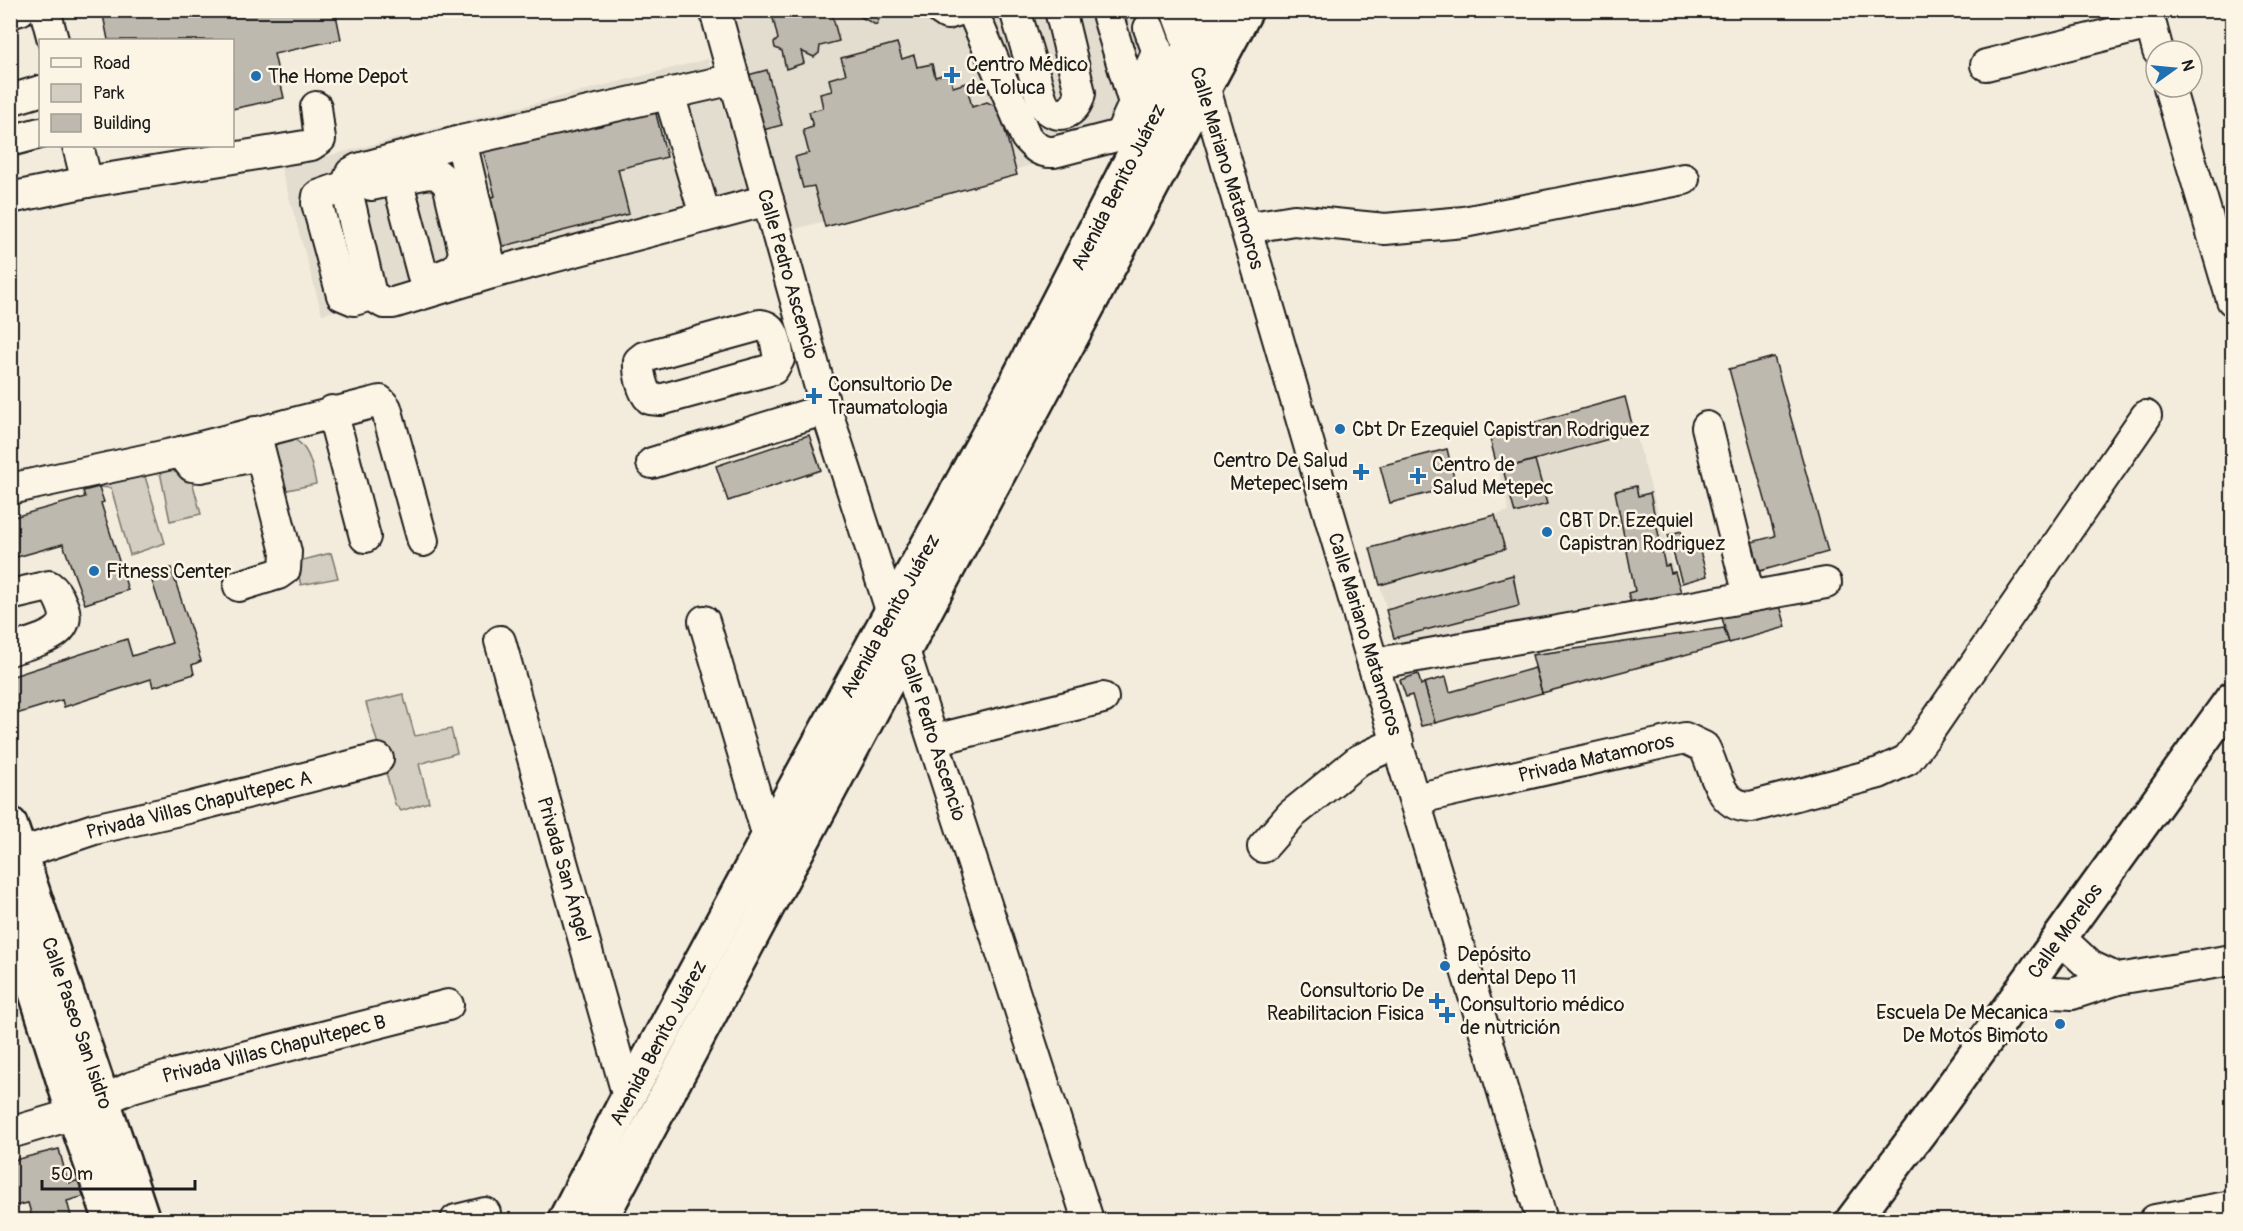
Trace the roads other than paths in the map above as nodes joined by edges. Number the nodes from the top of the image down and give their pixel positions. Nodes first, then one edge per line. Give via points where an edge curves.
1 (20, 10) edge
2 (45, 10) edge
3 (715, 10) edge
4 (941, 10) edge
5 (959, 10) edge
6 (972, 10) edge
7 (1015, 10) edge
8 (1060, 10) edge
9 (1106, 10) edge
10 (1176, 10) edge
11 (1211, 10) edge
12 (1246, 10) edge
13 (10, 13) edge
14 (1149, 28) dead end
15 (2152, 29) edge
16 (53, 39) edge
17 (1190, 46) junction
18 (1986, 65) dead end
19 (734, 79) junction
20 (1205, 89) junction
21 (39, 91) edge
22 (669, 94) junction
23 (2173, 99) edge
24 (10, 100) edge
25 (1134, 103) junction
26 (316, 107) dead end
27 (39, 133) edge
28 (1131, 139) junction
29 (10, 141) edge
30 (461, 141) junction
31 (78, 147) edge
32 (404, 167) junction
33 (1684, 179) dead end
34 (87, 182) junction
35 (10, 198) edge
36 (768, 200) junction
37 (705, 215) junction
38 (1246, 228) junction
39 (492, 273) junction
40 (437, 284) junction
41 (2232, 300) edge
42 (806, 336) junction
43 (776, 344) dead end
44 (826, 409) junction
45 (332, 411) junction
46 (2146, 416) dead end
47 (1707, 428) dead end
48 (257, 443) junction
49 (652, 463) dead end
50 (10, 489) edge
51 (68, 495) dead end
52 (10, 507) edge
53 (365, 537) dead end
54 (423, 541) dead end
55 (1826, 583) dead end
56 (238, 586) dead end
57 (10, 595) edge
58 (1749, 596) junction
59 (892, 613) junction
60 (704, 621) dead end
61 (500, 641) dead end
62 (904, 647) junction
63 (10, 650) edge
64 (1373, 664) junction
65 (1102, 698) dead end
66 (2232, 699) edge
67 (934, 740) junction
68 (1398, 742) junction
69 (378, 759) dead end
70 (1415, 799) junction
71 (768, 837) junction
72 (13, 839) edge
73 (1263, 847) dead end
74 (10, 910) edge
75 (2060, 938) junction
76 (2232, 960) edge
77 (2118, 979) junction
78 (48, 986) junction
79 (2022, 991) junction
80 (448, 1005) dead end
81 (628, 1097) junction
82 (88, 1107) junction
83 (10, 1132) edge
84 (584, 1186) junction
85 (2232, 1206) edge
86 (485, 1213) dead end
87 (111, 1221) edge
88 (143, 1221) edge
89 (456, 1221) edge
90 (565, 1221) edge
91 (599, 1221) edge
92 (1088, 1221) edge
93 (1542, 1221) edge
94 (1853, 1221) edge
95 (2155, 1221) edge

1 - 13 street
2 - 16 street
3 - 19 street, Calle Pedro Ascencio
4 - 5 street via 947,14
6 - 28 street via 1026,136 1035,147 1044,153 1054,153
7 - 8 street via 1043,104 1058,115 1071,112 1080,93
9 - 25 street
10 - 17 street, Calle Mariano Matamoros
11 - 17 main road, Avenida Benito Juárez
12 - 20 main road, Avenida Benito Juárez
14 - 25 street via 1156,55
15 - 18 street
17 - 20 street, Calle Mariano Matamoros
17 - 28 main road, Avenida Benito Juárez
19 - 22 street
19 - 36 street, Calle Pedro Ascencio
20 - 38 street, Calle Mariano Matamoros
20 - 62 main road, Avenida Benito Juárez
21 - 24 street
22 - 30 street
22 - 37 street
23 - 41 street
25 - 28 street
26 - 34 street via 320,139 312,145
27 - 29 street
28 - 59 main road, Avenida Benito Juárez
30 - 32 street
30 - 39 street
31 - 34 street
32 - 40 street
32 - 40 street via 436,174 448,183 464,252 457,270
32 - 40 street via 358,169 351,173 349,197 368,282 384,303 393,303
33 - 38 street via 1464,222 1385,229 1294,220
34 - 35 street
36 - 37 street
36 - 42 street, Calle Pedro Ascencio
37 - 39 street
38 - 64 street, Calle Mariano Matamoros
39 - 40 street
42 - 43 street
42 - 44 street, Calle Pedro Ascencio
44 - 49 street
44 - 59 street, Calle Pedro Ascencio
45 - 48 street
45 - 53 street
45 - 54 street via 376,401 383,403
46 - 70 street, Privada Matamoros via 1907,759 1879,773 1740,807 1730,802 1720,788 1704,747 1685,738
47 - 58 street
48 - 50 street via 181,452
48 - 56 street via 287,562 278,574
51 - 52 street
55 - 58 street
57 - 63 street via 49,586 57,593 66,621 60,630
58 - 64 street
59 - 62 street, Calle Pedro Ascencio
59 - 71 main road, Avenida Benito Juárez
60 - 71 street
61 - 81 street, Privada San Ángel
62 - 67 street, Calle Pedro Ascencio
62 - 91 main road, Avenida Benito Juárez
64 - 68 street, Calle Mariano Matamoros
65 - 67 street
66 - 75 main road, Calle Morelos
67 - 92 street, Calle Pedro Ascencio
68 - 70 street, Calle Mariano Matamoros
68 - 73 street via 1359,760 1291,815
69 - 72 street, Privada Villas Chapultepec A via 94,829
70 - 93 street, Calle Mariano Matamoros
71 - 81 main road, Avenida Benito Juárez
72 - 78 main road, Calle Paseo San Isidro
74 - 78 main road, Calle Paseo San Isidro
75 - 77 street via 2090,966
75 - 79 main road, Calle Morelos
76 - 77 street
77 - 79 street via 2072,994
78 - 82 main road, Calle Paseo San Isidro
79 - 94 main road, Calle Morelos
80 - 82 street, Privada Villas Chapultepec B via 173,1075 132,1087
81 - 84 main road, Avenida Benito Juárez
82 - 83 street, Privada Villas Chapultepec B
82 - 87 main road, Calle Paseo San Isidro
82 - 88 main road, Calle Paseo San Isidro
84 - 90 main road, Avenida Benito Juárez
84 - 91 street
85 - 95 street
86 - 89 street

